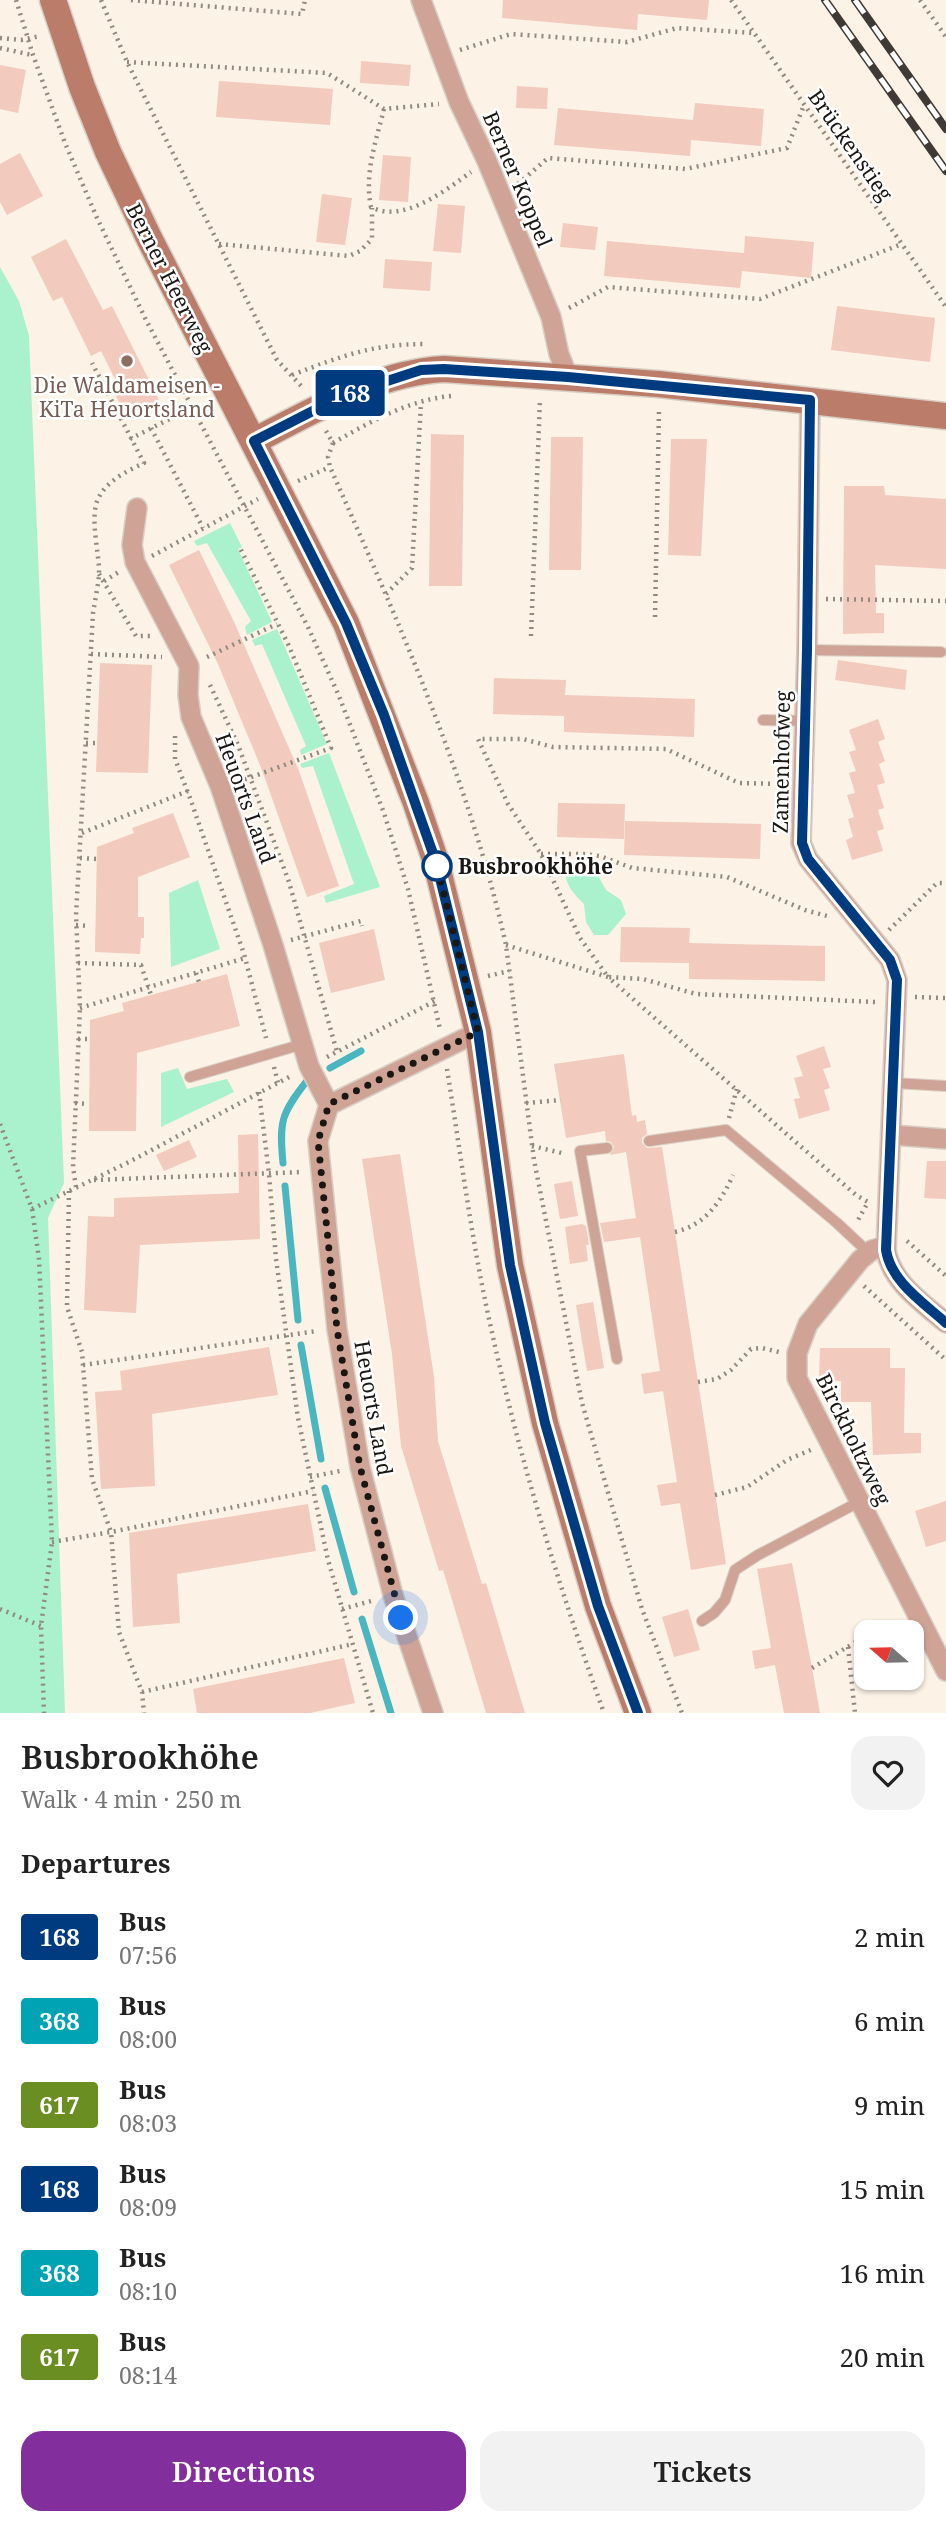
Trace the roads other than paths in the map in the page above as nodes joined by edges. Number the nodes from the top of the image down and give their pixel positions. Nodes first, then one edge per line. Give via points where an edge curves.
1 (53, 0) edge
2 (421, 0) edge
3 (568, 377) junction
4 (810, 400) junction
5 (946, 416) edge
6 (254, 441) junction
7 (137, 508) dead end
8 (807, 650) junction
9 (941, 652) dead end
10 (763, 720) dead end
11 (805, 721) junction
12 (478, 1032) junction
13 (303, 1044) junction
14 (190, 1077) dead end
15 (894, 1083) junction
16 (946, 1086) edge
17 (329, 1104) junction
18 (892, 1135) junction
19 (946, 1139) edge
20 (649, 1141) dead end
21 (607, 1148) dead end
22 (877, 1249) junction
23 (946, 1323) edge
24 (617, 1359) dead end
25 (859, 1502) junction
26 (702, 1621) dead end
27 (946, 1671) edge
28 (433, 1713) edge
29 (638, 1713) edge

1 - 6 main road, Berner Heerweg via 108,152
2 - 3 street, Berner Koppel via 551,317
3 - 4 main road
3 - 6 main road via 421,370 344,395
4 - 5 main road
4 - 8 street, Zamenhofweg
6 - 12 main road, Berner Heerweg via 346,623 384,715 436,862
7 - 13 street, Heuorts Land via 132,545 135,562 194,664 188,695 191,717 220,786
8 - 9 lane
8 - 11 street, Zamenhofweg
10 - 11 lane
11 - 15 street, Zamenhofweg via 802,843 808,859 890,960 897,980
12 - 17 street
12 - 29 main road, Berner Heerweg via 510,1265 545,1423 598,1606
13 - 14 lane
13 - 17 street, Heuorts Land
15 - 16 lane
15 - 18 street, Zamenhofweg
17 - 28 street, Heuorts Land via 318,1141 337,1329 360,1467 393,1595
18 - 19 street
18 - 22 street, Zamenhofweg via 887,1223
20 - 22 lane via 726,1130 850,1235
21 - 24 lane via 580,1151
22 - 23 street via 896,1276
22 - 25 street, Birckholtzweg via 808,1324 797,1353 797,1378
25 - 26 lane via 735,1570 724,1600
25 - 27 street, Birckholtzweg

